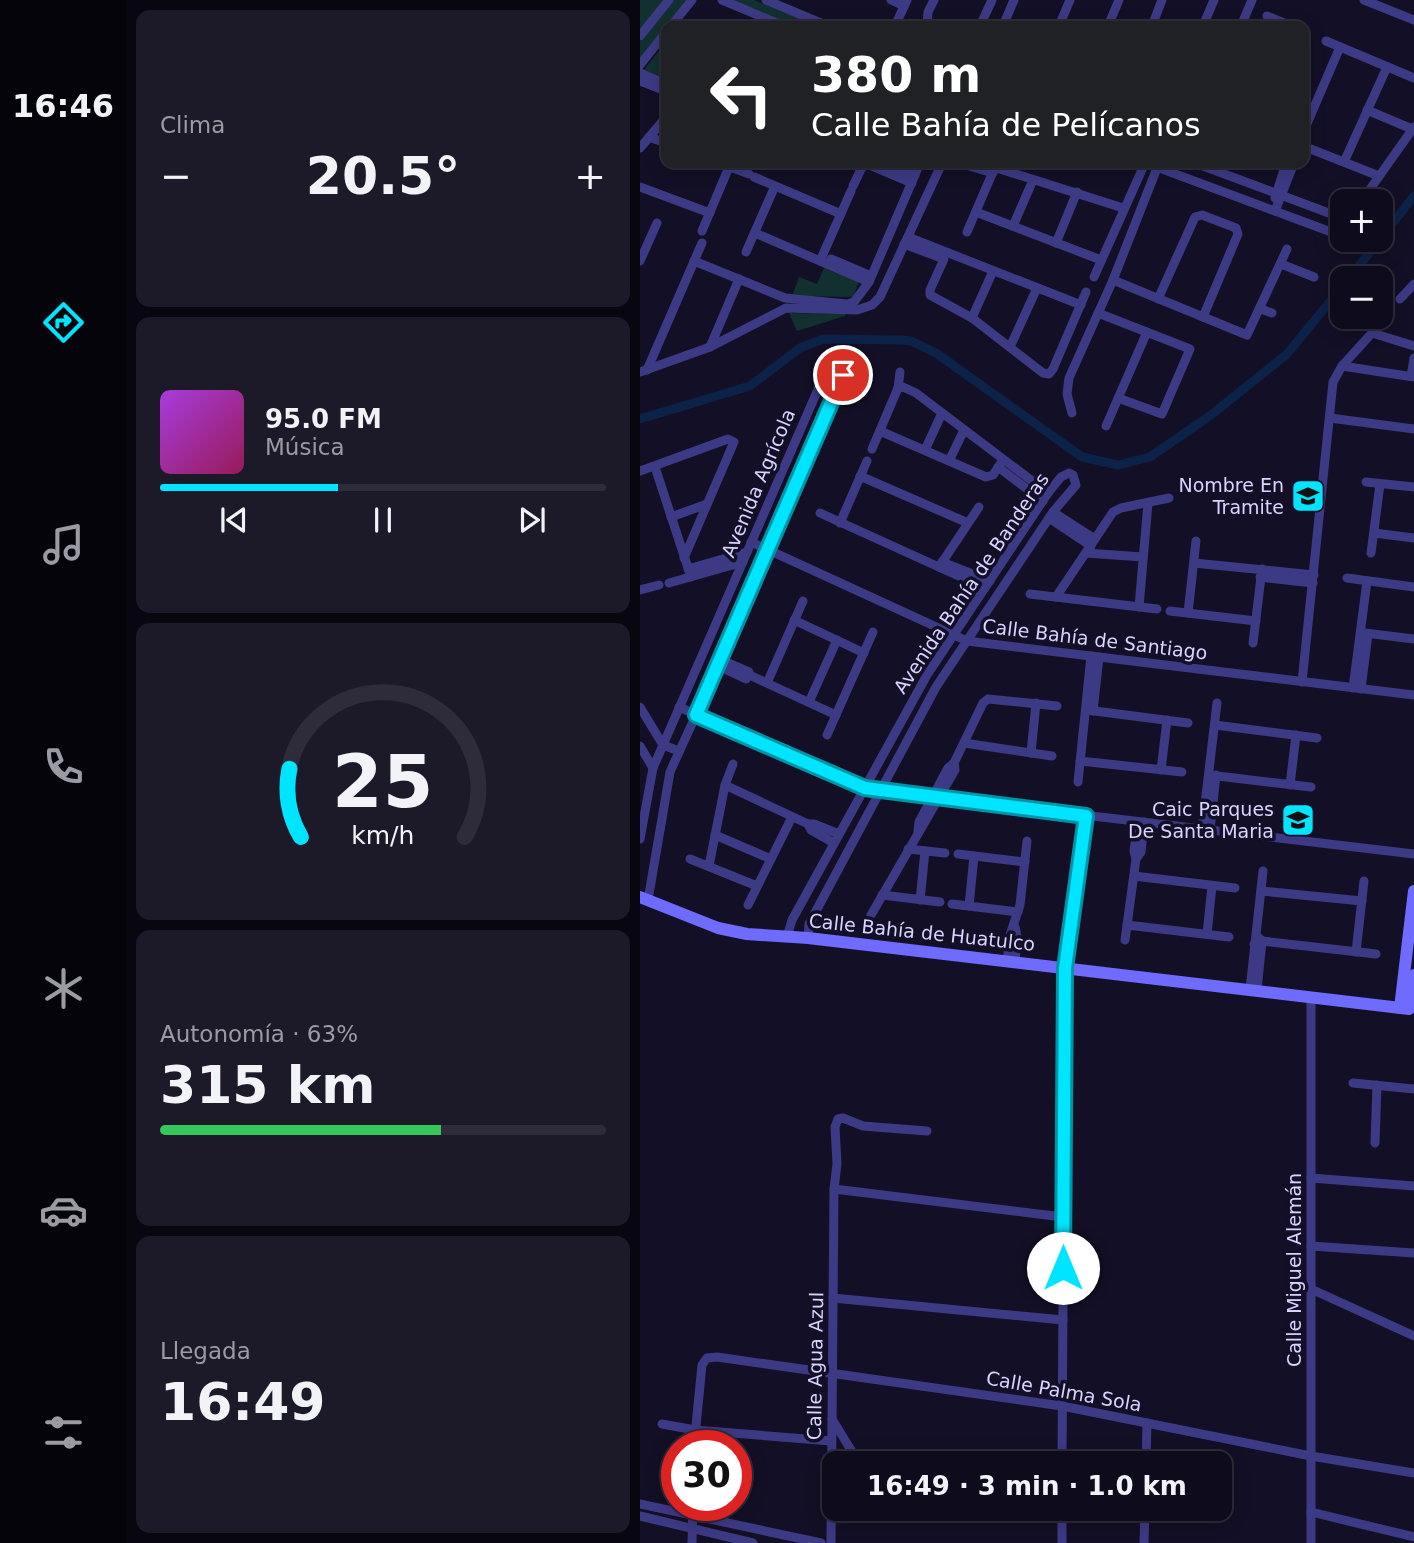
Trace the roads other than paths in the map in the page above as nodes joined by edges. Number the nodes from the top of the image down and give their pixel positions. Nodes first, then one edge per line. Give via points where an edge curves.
1 (669, 0) edge
2 (692, 0) edge
3 (722, 0) edge
4 (766, 0) edge
5 (891, 0) edge
6 (934, 0) edge
7 (992, 0) edge
8 (1014, 0) edge
9 (1070, 0) edge
10 (1119, 0) edge
11 (1163, 0) edge
12 (1214, 0) edge
13 (1252, 0) edge
14 (1367, 1) edge
15 (906, 3) edge
16 (1267, 16) dead end
17 (1414, 20) edge
18 (675, 21) edge
19 (772, 21) edge
20 (816, 21) edge
21 (897, 21) edge
22 (927, 21) edge
23 (982, 21) edge
24 (1005, 21) edge
25 (1061, 21) edge
26 (1110, 21) edge
27 (1154, 21) edge
28 (1205, 21) edge
29 (1243, 21) edge
30 (1279, 21) edge
31 (640, 36) edge
32 (661, 38) edge
33 (1326, 41) dead end
34 (1340, 47) junction
35 (640, 65) edge
36 (1387, 66) junction
37 (640, 73) edge
38 (1414, 78) edge
39 (640, 81) edge
40 (661, 84) edge
41 (661, 89) edge
42 (1367, 110) junction
43 (1309, 119) edge
44 (661, 123) edge
45 (1413, 128) edge
46 (649, 137) junction
47 (661, 141) edge
48 (640, 148) edge
49 (1309, 148) edge
50 (1344, 162) junction
51 (729, 168) edge
52 (731, 168) edge
53 (862, 168) edge
54 (874, 168) edge
55 (894, 168) edge
56 (918, 168) edge
57 (940, 168) edge
58 (984, 168) edge
59 (990, 168) edge
60 (1143, 168) edge
61 (1158, 168) edge
62 (1166, 168) edge
63 (1196, 168) edge
64 (1208, 168) edge
65 (1285, 168) edge
66 (1292, 168) edge
67 (994, 170) junction
68 (1379, 176) junction
69 (913, 179) junction
70 (1033, 180) junction
71 (1193, 180) junction
72 (775, 186) junction
73 (640, 187) edge
74 (1370, 189) edge
75 (1077, 192) junction
76 (1279, 194) junction
77 (1123, 208) junction
78 (1273, 210) junction
79 (976, 212) junction
80 (710, 213) junction
81 (1330, 213) edge
82 (841, 214) junction
83 (657, 223) dead end
84 (1013, 226) junction
85 (702, 231) dead end
86 (1328, 231) edge
87 (967, 232) dead end
88 (755, 233) junction
89 (644, 241) edge
90 (906, 241) junction
91 (702, 243) dead end
92 (1056, 243) junction
93 (1288, 249) dead end
94 (746, 252) dead end
95 (821, 259) junction
96 (1101, 260) junction
97 (640, 261) edge
98 (694, 261) junction
99 (1280, 264) junction
100 (993, 271) junction
101 (1094, 277) dead end
102 (1314, 277) dead end
103 (739, 279) junction
104 (870, 279) junction
105 (1113, 280) junction
106 (1414, 284) edge
107 (1037, 288) junction
108 (1086, 292) dead end
109 (862, 294) junction
110 (1407, 295) edge
111 (1158, 299) junction
112 (876, 301) junction
113 (786, 303) junction
114 (1081, 305) junction
115 (1261, 309) junction
116 (1098, 313) junction
117 (1272, 313) dead end
118 (1203, 317) junction
119 (972, 318) junction
120 (1376, 329) edge
121 (1148, 332) junction
122 (1372, 333) junction
123 (1010, 346) junction
124 (1414, 346) edge
125 (710, 347) junction
126 (1414, 358) edge
127 (1342, 366) junction
128 (643, 371) edge
129 (900, 372) dead end
130 (1412, 376) edge
131 (898, 388) junction
132 (1118, 398) junction
133 (942, 413) junction
134 (1072, 413) dead end
135 (1330, 418) junction
136 (1106, 426) dead end
137 (1414, 429) edge
138 (964, 430) junction
139 (880, 431) junction
140 (872, 449) dead end
141 (925, 450) junction
142 (867, 461) dead end
143 (949, 461) junction
144 (1001, 463) junction
145 (655, 467) junction
146 (640, 471) edge
147 (860, 477) junction
148 (1366, 482) dead end
149 (1380, 484) junction
150 (1414, 487) edge
151 (1045, 497) junction
152 (1169, 498) dead end
153 (1148, 503) junction
154 (707, 504) junction
155 (979, 507) dead end
156 (820, 513) dead end
157 (1051, 515) junction
158 (671, 517) junction
159 (841, 523) junction
160 (968, 523) junction
161 (1374, 533) junction
162 (1414, 538) edge
163 (1196, 541) dead end
164 (751, 542) junction
165 (1090, 546) junction
166 (769, 550) junction
167 (747, 552) junction
168 (1371, 553) dead end
169 (1143, 557) junction
170 (684, 558) junction
171 (743, 562) junction
172 (1194, 563) junction
173 (941, 564) junction
174 (689, 573) junction
175 (1261, 573) junction
176 (1347, 578) dead end
177 (1314, 579) junction
178 (1367, 581) junction
179 (669, 583) dead end
180 (659, 585) dead end
181 (987, 585) junction
182 (1414, 587) edge
183 (640, 590) edge
184 (1030, 594) dead end
185 (1056, 597) junction
186 (803, 601) dead end
187 (1139, 607) junction
188 (1157, 609) dead end
189 (1170, 611) dead end
190 (1188, 613) junction
191 (794, 620) junction
192 (1256, 621) junction
193 (873, 632) dead end
194 (1364, 633) junction
195 (954, 635) junction
196 (1414, 639) edge
197 (837, 640) junction
198 (967, 642) junction
199 (1253, 643) dead end
200 (864, 653) junction
201 (1095, 657) junction
202 (720, 663) junction
203 (1302, 682) junction
204 (767, 683) junction
205 (1357, 689) junction
206 (1414, 695) edge
207 (809, 702) junction
208 (1036, 704) junction
209 (1217, 704) dead end
210 (1057, 706) dead end
211 (640, 707) edge
212 (679, 707) junction
213 (1090, 711) junction
214 (696, 715) junction
215 (836, 715) junction
216 (1167, 720) junction
217 (1188, 723) dead end
218 (1215, 724) junction
219 (827, 735) dead end
220 (1296, 735) junction
221 (1317, 738) dead end
222 (964, 743) junction
223 (663, 745) junction
224 (640, 746) edge
225 (679, 751) junction
226 (1031, 753) junction
227 (1052, 756) dead end
228 (1080, 761) junction
229 (733, 764) dead end
230 (653, 768) junction
231 (1161, 770) junction
232 (1182, 772) dead end
233 (1213, 775) junction
234 (1078, 782) dead end
235 (725, 785) junction
236 (1290, 785) junction
237 (1311, 787) dead end
238 (865, 788) junction
239 (881, 791) junction
240 (936, 798) junction
241 (1086, 816) junction
242 (792, 817) junction
243 (1141, 822) junction
244 (1206, 830) junction
245 (715, 835) junction
246 (640, 836) edge
247 (837, 839) junction
248 (1027, 841) dead end
249 (908, 849) junction
250 (925, 851) junction
251 (945, 853) dead end
252 (1414, 854) edge
253 (958, 855) dead end
254 (974, 856) junction
255 (690, 859) dead end
256 (771, 859) junction
257 (1025, 862) junction
258 (709, 866) junction
259 (1264, 871) dead end
260 (1134, 876) junction
261 (1364, 881) dead end
262 (757, 886) junction
263 (1212, 886) junction
264 (1235, 888) dead end
265 (1261, 891) junction
266 (1414, 891) edge
267 (882, 895) junction
268 (644, 898) edge
269 (920, 900) junction
270 (1362, 901) junction
271 (940, 902) dead end
272 (952, 904) dead end
273 (748, 905) dead end
274 (969, 906) junction
275 (1018, 912) junction
276 (871, 915) dead end
277 (1127, 925) junction
278 (1206, 934) junction
279 (787, 937) junction
280 (1229, 937) dead end
281 (808, 938) junction
282 (1125, 940) dead end
283 (1258, 940) junction
284 (1356, 952) junction
285 (1376, 954) dead end
286 (1011, 962) junction
287 (1065, 968) junction
288 (1414, 975) edge
289 (1253, 990) junction
290 (1311, 997) junction
291 (1407, 1009) edge
292 (1353, 1083) dead end
293 (1377, 1085) junction
294 (1414, 1089) edge
295 (927, 1131) dead end
296 (1375, 1143) dead end
297 (1311, 1178) junction
298 (1414, 1186) edge
299 (834, 1189) junction
300 (1063, 1217) junction
301 (1311, 1246) junction
302 (1414, 1253) edge
303 (1311, 1289) junction
304 (833, 1298) junction
305 (1063, 1320) junction
306 (1414, 1336) edge
307 (832, 1375) junction
308 (1062, 1406) junction
309 (831, 1417) junction
310 (1147, 1423) junction
311 (662, 1424) dead end
312 (695, 1430) joint
313 (752, 1435) edge
314 (831, 1441) junction
315 (852, 1451) edge
316 (1062, 1451) edge
317 (1146, 1451) edge
318 (1311, 1457) junction
319 (1414, 1473) edge
320 (640, 1504) edge
321 (661, 1506) edge
322 (1311, 1513) junction
323 (640, 1516) edge
324 (693, 1521) edge
325 (736, 1521) edge
326 (1062, 1521) edge
327 (1145, 1521) edge
328 (693, 1528) junction
329 (1414, 1537) edge
330 (692, 1543) edge
331 (753, 1543) edge
332 (821, 1543) edge
333 (831, 1543) edge
334 (1062, 1543) edge
335 (1144, 1543) edge
336 (1311, 1543) edge

1 - 31 street
2 - 18 street
3 - 19 street
4 - 20 street
5 - 15 street
6 - 22 street
7 - 23 street
8 - 24 street
9 - 25 street
10 - 26 street
11 - 27 street
12 - 28 street
13 - 29 street
14 - 17 street
15 - 21 street
16 - 30 street
32 - 35 street
33 - 34 street
34 - 36 street
34 - 43 street
36 - 38 street
36 - 42 street
37 - 40 street
39 - 41 street
42 - 45 street
42 - 50 street
44 - 46 street
45 - 68 street
46 - 47 street
46 - 48 street
49 - 50 street
50 - 68 street
51 - 80 street
52 - 72 street
53 - 82 street
54 - 69 street
55 - 69 street
56 - 69 street
57 - 90 street
58 - 67 street
59 - 67 street
60 - 77 street
61 - 105 street
62 - 71 street
63 - 71 street
64 - 76 street
65 - 76 street
66 - 76 street
67 - 70 street
67 - 79 street
68 - 74 street
69 - 104 street
70 - 75 street
70 - 84 street
71 - 78 street
72 - 82 street
72 - 88 street
73 - 80 street
75 - 77 street
75 - 92 street
76 - 78 street
76 - 81 street
77 - 96 street
78 - 86 street
79 - 84 street
79 - 87 street
80 - 85 street
82 - 95 street
83 - 89 street
84 - 92 street
88 - 94 street
88 - 95 street
89 - 97 street
90 - 100 street
90 - 112 street
90 - 119 street via 944,259 930,295
91 - 98 street
92 - 96 street
93 - 99 street
95 - 104 street
96 - 101 street
98 - 103 street
98 - 128 street
99 - 102 street
99 - 115 street
100 - 107 street
100 - 119 street
103 - 113 street
103 - 125 street
104 - 109 street
105 - 111 street
105 - 116 street
106 - 110 street
107 - 114 street
107 - 123 street
108 - 114 street
109 - 112 street
109 - 113 street via 846,304
111 - 118 street
111 - 118 street via 1195,217 1202,215 1236,228 1238,234
112 - 113 street via 851,310
113 - 125 street
114 - 123 street via 1049,374
115 - 117 street
115 - 118 street via 1247,335
116 - 121 street
116 - 134 street via 1069,378
119 - 123 street
120 - 122 street
121 - 132 street
121 - 132 street via 1190,349 1166,410 1157,414
122 - 124 street
122 - 127 street
125 - 128 street
126 - 130 street
127 - 130 street
127 - 135 street via 1333,382
129 - 131 street
131 - 133 street via 916,393
131 - 139 street
132 - 136 street
133 - 138 street
133 - 141 street
135 - 137 street
135 - 177 street
138 - 143 street
138 - 144 street
139 - 140 street
139 - 141 street
141 - 143 street
142 - 147 street
143 - 144 street via 986,477
144 - 151 street
145 - 146 street
145 - 154 street via 732,439
145 - 158 street
147 - 159 street
147 - 160 street
148 - 149 street
149 - 150 street
149 - 161 street
151 - 157 street, Avenida Bahía de Banderas via 1061,477 1069,473 1076,480
151 - 181 street, Avenida Bahía de Banderas
152 - 153 street
153 - 165 street via 1116,510
153 - 169 street
154 - 158 street
154 - 170 street
155 - 160 street
156 - 159 street
157 - 165 street
157 - 198 street, Avenida Bahía de Banderas
158 - 170 street
159 - 173 street
160 - 173 street
161 - 162 street
161 - 168 street
163 - 172 street
164 - 166 street, Calle Bahía de Santiago
164 - 166 street, Avenida Agrícola via 826,371 835,370 843,375
164 - 167 street, Avenida Agrícola
165 - 169 street
165 - 185 street
166 - 195 street, Calle Bahía de Santiago
166 - 202 street, Avenida Agrícola
167 - 171 street, Avenida Agrícola
167 - 174 street
169 - 187 street
170 - 174 street
171 - 174 street
171 - 212 street, Avenida Agrícola
172 - 175 street
172 - 190 street
173 - 181 street
174 - 179 street
175 - 177 street
175 - 192 street
176 - 178 street
177 - 203 street
178 - 182 street
178 - 194 street
180 - 183 street
181 - 195 street, Avenida Bahía de Banderas
184 - 185 street
185 - 187 street
186 - 191 street
187 - 188 street
189 - 190 street
190 - 192 street
191 - 197 street
191 - 204 street
192 - 199 street
193 - 200 street
194 - 196 street
194 - 205 street
195 - 198 street, Calle Bahía de Santiago
195 - 238 street, Avenida Bahía de Banderas via 927,674
197 - 200 street
197 - 207 street
198 - 201 street, Calle Bahía de Santiago
198 - 239 street, Avenida Bahía de Banderas via 936,687
200 - 215 street
201 - 203 street, Calle Bahía de Santiago
201 - 213 street
202 - 204 street via 746,679 745,673
202 - 214 street, Avenida Agrícola
203 - 205 street, Calle Bahía de Santiago
204 - 207 street
205 - 206 street, Calle Bahía de Santiago
207 - 215 street
208 - 210 street
208 - 222 street via 988,699
208 - 226 street
209 - 218 street
211 - 223 street
212 - 214 street
212 - 223 street, Avenida Agrícola
213 - 216 street
213 - 228 street
214 - 225 street, Avenida Agrícola
214 - 238 street
215 - 219 street
216 - 217 street
216 - 231 street
218 - 220 street
218 - 233 street
220 - 221 street
220 - 236 street
222 - 226 street
222 - 240 street via 955,770
223 - 225 street
223 - 230 street, Avenida Agrícola
224 - 230 street
225 - 268 street, Avenida Agrícola via 670,772
226 - 227 street
228 - 231 street
228 - 234 street
229 - 235 street
230 - 246 street, Avenida Agrícola
231 - 232 street
233 - 236 street
233 - 244 street
235 - 242 street
235 - 245 street
236 - 237 street
238 - 239 street
238 - 247 street, Avenida Bahía de Banderas
239 - 240 street
239 - 281 street, Avenida Bahía de Banderas via 809,924
240 - 241 street
240 - 249 street
241 - 243 street
241 - 287 street
242 - 247 street
242 - 256 street
243 - 244 street
243 - 260 street via 1141,852
244 - 252 street
245 - 256 street
245 - 258 street
247 - 279 street, Avenida Bahía de Banderas via 792,919
248 - 257 street
249 - 250 street
249 - 267 street
250 - 251 street
250 - 269 street
253 - 254 street
254 - 257 street
254 - 274 street
255 - 258 street
256 - 262 street
257 - 275 street
258 - 262 street
259 - 265 street
260 - 263 street
260 - 277 street
261 - 270 street
262 - 273 street
263 - 264 street
263 - 278 street
265 - 270 street
265 - 283 street
266 - 291 street
267 - 269 street
267 - 276 street
268 - 279 street, Calle Bahía de Huatulco via 718,928
269 - 271 street
270 - 284 street
272 - 274 street
274 - 275 street
275 - 286 street via 1010,935
277 - 278 street
277 - 282 street
278 - 280 street
279 - 281 street, Calle Bahía de Huatulco
281 - 286 street, Calle Bahía de Huatulco
283 - 284 street
283 - 289 street
284 - 285 street
286 - 287 street, Calle Bahía de Huatulco
287 - 289 street, Calle Bahía de Huatulco
287 - 300 street
288 - 291 street
289 - 290 street, Calle Bahía de Huatulco
290 - 291 street, Calle Bahía de Huatulco
290 - 297 street, Calle Miguel Alemán
292 - 293 street
293 - 294 street
293 - 296 street
295 - 299 street, Calle Agua Azul via 863,1126 838,1119
297 - 298 street
297 - 301 street, Calle Miguel Alemán
299 - 300 street
299 - 304 street, Calle Agua Azul
300 - 305 street
301 - 302 street
301 - 303 street, Calle Miguel Alemán
303 - 306 street
303 - 318 street, Calle Miguel Alemán
304 - 305 street
304 - 307 street, Calle Agua Azul
305 - 308 street
307 - 308 street, Calle Palma Sola
307 - 309 street, Calle Agua Azul
307 - 312 street, Calle Palma Sola via 707,1358 701,1365
308 - 310 street, Calle Palma Sola
308 - 316 street
309 - 314 street, Calle Agua Azul
309 - 315 street
310 - 317 street
310 - 318 street, Calle Palma Sola
311 - 312 street
313 - 314 street
314 - 333 street, Calle Agua Azul
318 - 319 street, Calle Palma Sola
318 - 322 street, Calle Miguel Alemán
320 - 321 street
322 - 329 street
322 - 336 street, Calle Miguel Alemán
323 - 328 street
324 - 328 street
325 - 332 street
326 - 334 street
327 - 335 street
328 - 330 street
328 - 331 street

